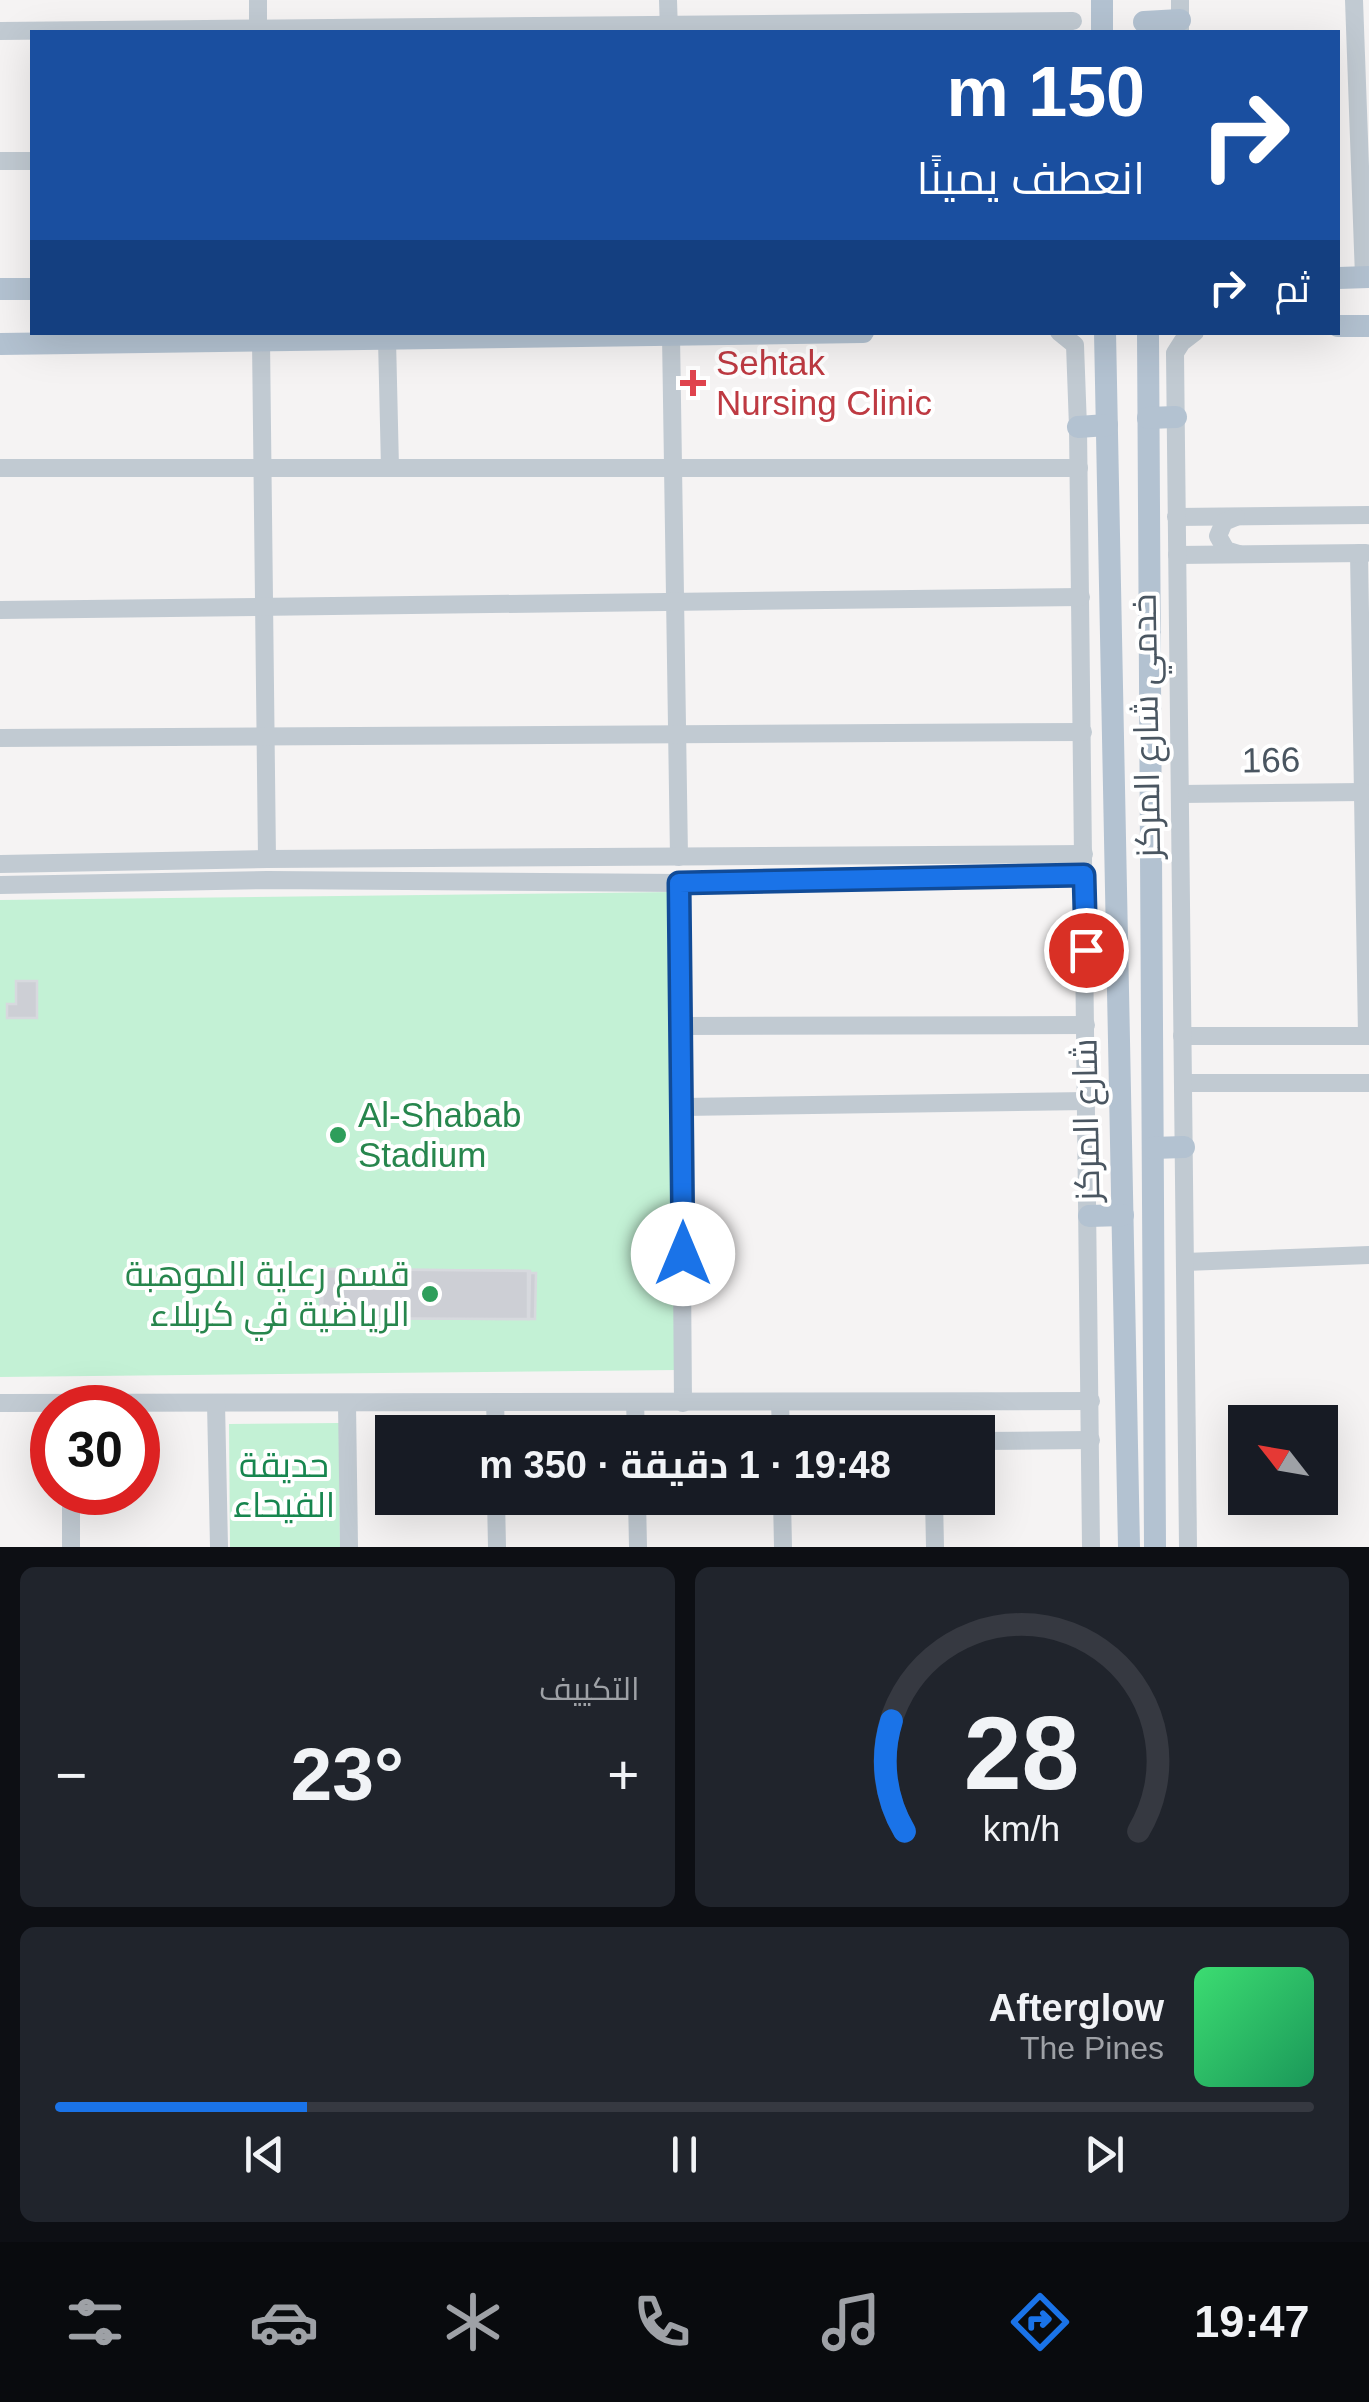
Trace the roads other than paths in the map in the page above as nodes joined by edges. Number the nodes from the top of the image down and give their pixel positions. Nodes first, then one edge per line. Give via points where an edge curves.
1 (258, 0) edge
2 (668, 0) edge
3 (1073, 0) edge
4 (1102, 0) edge
5 (1354, 0) edge
6 (1144, 18) edge
7 (1180, 18) edge
8 (1073, 27) edge
9 (669, 28) edge
10 (0, 30) edge
11 (258, 30) edge
12 (1102, 30) edge
13 (0, 161) edge
14 (30, 161) edge
15 (1367, 277) edge
16 (1340, 278) edge
17 (0, 289) edge
18 (30, 289) edge
19 (1340, 326) edge
20 (1369, 326) edge
21 (476, 335) edge
22 (522, 335) edge
23 (671, 335) joint
24 (1063, 335) edge
25 (1105, 335) edge
26 (1148, 335) edge
27 (1191, 335) edge
28 (387, 339) junction
29 (260, 341) junction
30 (0, 344) edge
31 (1176, 417) junction
32 (1148, 418) junction
33 (1107, 425) junction
34 (1078, 427) junction
35 (0, 468) edge
36 (262, 468) junction
37 (390, 468) junction
38 (674, 468) junction
39 (1079, 468) junction
40 (1236, 516) junction
41 (1369, 516) edge
42 (1176, 517) junction
43 (1364, 553) edge
44 (1239, 554) junction
45 (1177, 555) junction
46 (1080, 596) junction
47 (676, 602) junction
48 (264, 606) junction
49 (0, 610) edge
50 (1365, 672) edge
51 (1083, 732) junction
52 (677, 734) junction
53 (266, 736) junction
54 (0, 738) edge
55 (1180, 794) junction
56 (1365, 800) edge
57 (1084, 854) junction
58 (679, 857) junction
59 (267, 859) junction
60 (66, 863) junction
61 (0, 864) edge
62 (1084, 875) junction
63 (679, 883) junction
64 (66, 884) junction
65 (0, 885) edge
66 (1086, 1025) junction
67 (682, 1026) junction
68 (1182, 1036) junction
69 (1368, 1036) edge
70 (1183, 1083) junction
71 (1369, 1083) edge
72 (1088, 1101) junction
73 (683, 1106) junction
74 (1184, 1147) junction
75 (1153, 1148) junction
76 (1089, 1216) junction
77 (1122, 1216) junction
78 (1369, 1255) edge
79 (1185, 1262) junction
80 (1092, 1401) junction
81 (636, 1402) junction
82 (683, 1402) junction
83 (780, 1402) junction
84 (216, 1403) junction
85 (347, 1403) junction
86 (495, 1403) junction
87 (0, 1404) edge
88 (160, 1404) edge
89 (30, 1405) edge
90 (495, 1415) edge
91 (636, 1415) edge
92 (780, 1415) edge
93 (1091, 1440) junction
94 (995, 1441) edge
95 (71, 1515) edge
96 (496, 1515) edge
97 (637, 1515) edge
98 (782, 1515) edge
99 (934, 1515) edge
100 (72, 1547) edge
101 (218, 1547) edge
102 (349, 1547) edge
103 (497, 1547) edge
104 (638, 1547) edge
105 (783, 1547) edge
106 (935, 1547) edge
107 (1091, 1547) edge
108 (1129, 1547) edge
109 (1155, 1547) edge
110 (1188, 1547) edge

1 - 11 street
2 - 9 street
3 - 8 street
4 - 12 main road
5 - 15 street
6 - 7 main road
8 - 9 street
9 - 11 street
10 - 11 street
13 - 14 street
15 - 16 main road
17 - 18 main road
19 - 20 main road
21 - 22 main road
21 - 28 main road
22 - 23 main road
23 - 38 street
24 - 34 street, خدمي شارع المركز via 1075,346
25 - 33 main road, شارع المركز
26 - 32 main road, شارع المركز
27 - 31 street, خدمي شارع المركز via 1175,354
28 - 29 main road
28 - 37 street
29 - 30 main road
29 - 36 street
31 - 32 main road
31 - 42 street, خدمي شارع المركز
32 - 75 main road, شارع المركز
33 - 34 main road
33 - 77 main road, شارع المركز
34 - 39 street, خدمي شارع المركز
35 - 36 street
36 - 37 street
36 - 48 street
37 - 38 street
38 - 39 street
38 - 47 street
39 - 46 street, خدمي شارع المركز
40 - 41 street
40 - 42 street
40 - 44 street via 1218,536 1226,550
42 - 45 street, خدمي شارع المركز
43 - 44 street
43 - 50 street
44 - 45 street
45 - 55 street, خدمي شارع المركز
46 - 47 street
46 - 51 street, خدمي شارع المركز
47 - 48 street
47 - 52 street
48 - 49 street
48 - 53 street
50 - 56 street
51 - 52 street
51 - 57 street, خدمي شارع المركز
52 - 53 street
52 - 58 street
53 - 54 street
53 - 59 street
55 - 56 street, 166
55 - 68 street, خدمي شارع المركز
56 - 69 street
57 - 58 street
57 - 62 street, خدمي شارع المركز
58 - 59 street
59 - 60 street
60 - 61 street
60 - 64 street
62 - 63 street
62 - 66 street, خدمي شارع المركز
63 - 64 street
63 - 67 street
64 - 65 street
66 - 67 street
66 - 72 street, خدمي شارع المركز
67 - 73 street
68 - 69 street
68 - 70 street, خدمي شارع المركز
70 - 71 street
70 - 74 street, خدمي شارع المركز
72 - 73 street
72 - 76 street, خدمي شارع المركز
73 - 82 street
74 - 75 main road
74 - 79 street, خدمي شارع المركز
75 - 109 main road, شارع المركز
76 - 77 main road
76 - 80 street, خدمي شارع المركز
77 - 108 main road, شارع المركز
78 - 79 street
79 - 110 street, خدمي شارع المركز
80 - 83 street
80 - 93 street, خدمي شارع المركز
81 - 82 street
81 - 86 street
81 - 91 street
82 - 83 street
83 - 92 street
84 - 85 street
84 - 88 street
84 - 101 street
85 - 86 street
85 - 102 street
86 - 90 street
87 - 89 street
93 - 94 street
93 - 107 street, خدمي شارع المركز
95 - 100 street
96 - 103 street
97 - 104 street
98 - 105 street
99 - 106 street

